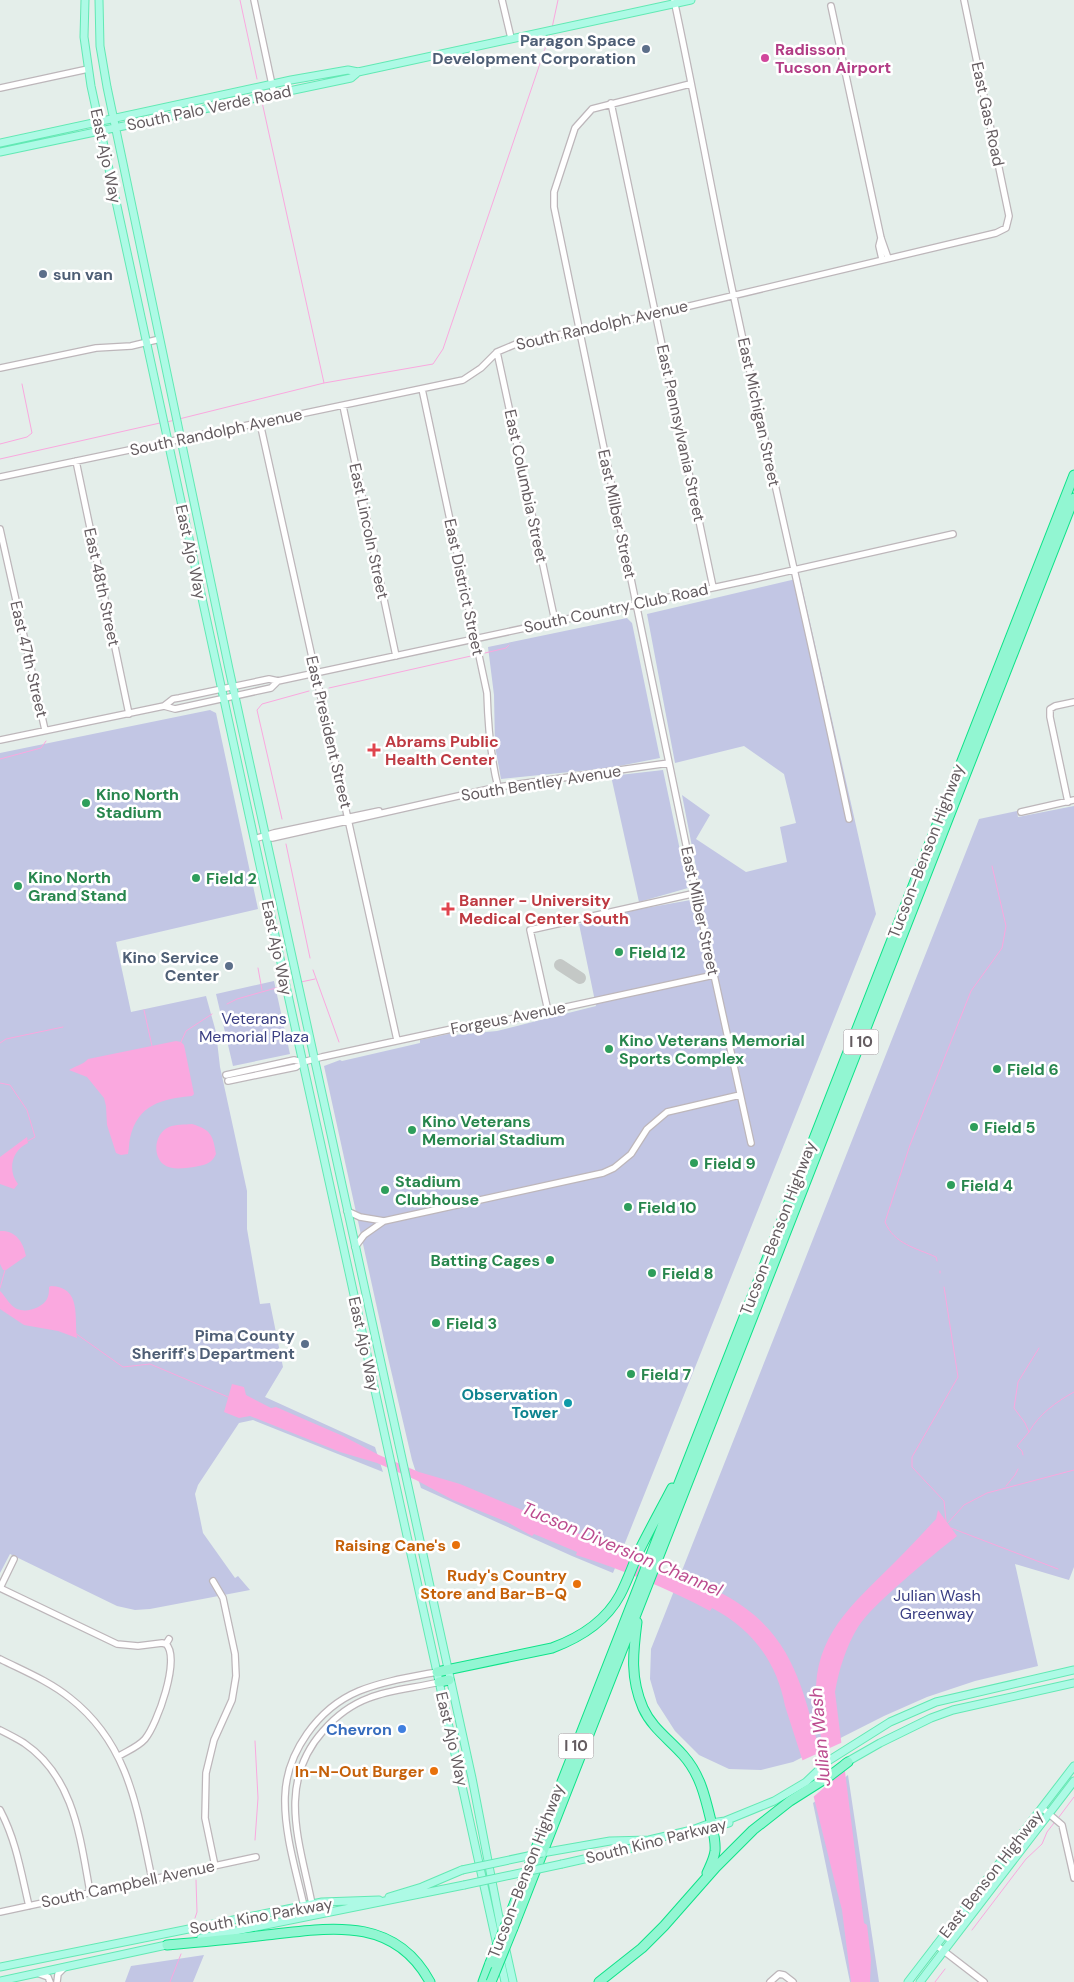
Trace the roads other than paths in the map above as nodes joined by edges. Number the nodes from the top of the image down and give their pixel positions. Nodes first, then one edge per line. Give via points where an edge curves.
1 (85, 0) edge
2 (99, 0) edge
3 (254, 0) edge
4 (502, 0) edge
5 (691, 0) edge
6 (964, 0) edge
7 (674, 2) edge
8 (831, 6) dead end
9 (511, 38) junction
10 (88, 70) junction
11 (358, 72) junction
12 (272, 84) junction
13 (690, 84) junction
14 (0, 88) edge
15 (274, 94) junction
16 (611, 103) junction
17 (114, 118) junction
18 (99, 121) junction
19 (116, 129) junction
20 (101, 132) junction
21 (0, 143) edge
22 (0, 152) edge
23 (1006, 228) joint
24 (885, 258) junction
25 (733, 295) junction
26 (656, 314) junction
27 (579, 331) junction
28 (160, 339) junction
29 (147, 342) junction
30 (497, 352) junction
31 (0, 368) edge
32 (422, 389) junction
33 (343, 406) junction
34 (260, 423) junction
35 (181, 439) junction
36 (168, 442) junction
37 (76, 461) junction
38 (1074, 475) edge
39 (0, 477) edge
40 (1070, 497) edge
41 (0, 529) edge
42 (953, 534) dead end
43 (207, 564) junction
44 (194, 567) junction
45 (794, 569) junction
46 (713, 587) junction
47 (636, 604) junction
48 (555, 621) junction
49 (475, 639) junction
50 (396, 656) junction
51 (315, 674) junction
52 (278, 682) junction
53 (233, 686) junction
54 (221, 689) junction
55 (235, 696) junction
56 (223, 698) junction
57 (1074, 702) edge
58 (164, 706) junction
59 (129, 714) junction
60 (45, 730) junction
61 (0, 740) edge
62 (669, 763) junction
63 (498, 787) junction
64 (1071, 801) edge
65 (1021, 812) dead end
66 (349, 819) junction
67 (849, 819) dead end
68 (265, 837) junction
69 (254, 840) junction
70 (696, 893) junction
71 (714, 975) junction
72 (548, 1011) junction
73 (397, 1040) junction
74 (314, 1059) junction
75 (302, 1062) junction
76 (227, 1078) dead end
77 (740, 1095) junction
78 (751, 1143) dead end
79 (348, 1211) junction
80 (384, 1221) junction
81 (355, 1247) junction
82 (375, 1335) junction
83 (363, 1338) junction
84 (696, 1439) junction
85 (420, 1540) junction
86 (408, 1542) junction
87 (14, 1559) dead end
88 (654, 1560) junction
89 (213, 1581) dead end
90 (644, 1584) junction
91 (0, 1588) edge
92 (639, 1607) junction
93 (0, 1659) edge
94 (447, 1670) junction
95 (1074, 1670) edge
96 (437, 1672) junction
97 (449, 1680) junction
98 (439, 1682) junction
99 (1074, 1683) edge
100 (0, 1730) edge
101 (119, 1756) junction
102 (848, 1762) joint
103 (1074, 1766) edge
104 (1074, 1781) edge
105 (806, 1785) junction
106 (1042, 1808) junction
107 (0, 1810) edge
108 (1049, 1814) junction
109 (712, 1826) junction
110 (256, 1857) dead end
111 (215, 1866) junction
112 (1074, 1878) edge
113 (152, 1879) junction
114 (704, 1880) junction
115 (90, 1892) junction
116 (312, 1904) junction
117 (29, 1906) junction
118 (304, 1906) junction
119 (0, 1912) edge
120 (314, 1916) junction
121 (306, 1918) junction
122 (118, 1943) junction
123 (167, 1945) junction
124 (936, 1945) junction
125 (943, 1951) junction
126 (120, 1956) junction
127 (0, 1967) edge
128 (64, 1968) junction
129 (37, 1973) junction
130 (0, 1981) edge
131 (50, 1982) edge
132 (57, 1982) edge
133 (430, 1982) edge
134 (483, 1982) edge
135 (491, 1982) edge
136 (505, 1982) edge
137 (513, 1982) edge
138 (599, 1982) edge
139 (770, 1982) edge
140 (793, 1982) edge
141 (908, 1982) edge
142 (920, 1982) edge
143 (984, 1982) edge

1 - 10 main road, East Ajo Way via 84,37
2 - 17 main road, East Ajo Way via 100,46
3 - 12 street
4 - 9 street
5 - 7 main road, South Palo Verde Road
6 - 23 street, East Gas Road via 1009,216
7 - 9 main road, South Palo Verde Road
7 - 13 street, East Michigan Street
8 - 24 street
9 - 11 main road, South Palo Verde Road
10 - 14 street
10 - 18 main road, East Ajo Way
11 - 12 main road, South Palo Verde Road via 348,70
11 - 15 main road, South Palo Verde Road via 351,78
12 - 15 street
12 - 17 main road, South Palo Verde Road
13 - 16 street, East Milber Street
13 - 25 street, East Michigan Street
15 - 19 main road, South Palo Verde Road
16 - 26 street, East Pennsylvania Street
16 - 27 street, East Milber Street via 592,109 575,128 554,192 554,208
17 - 18 main road, South Palo Verde Road
17 - 19 main road, East Ajo Way
18 - 20 main road, East Ajo Way
18 - 21 main road, South Palo Verde Road
19 - 20 main road, South Palo Verde Road
19 - 28 main road, East Ajo Way
20 - 22 main road, South Palo Verde Road
20 - 29 main road, East Ajo Way
23 - 24 street, South Randolph Avenue
24 - 25 street, South Randolph Avenue
25 - 26 street, South Randolph Avenue
25 - 45 street, East Michigan Street
26 - 27 street, South Randolph Avenue
26 - 46 street, East Pennsylvania Street
27 - 30 street, South Randolph Avenue via 516,344
27 - 47 street, East Milber Street
28 - 29 street
28 - 35 main road, East Ajo Way
29 - 31 street via 96,348
29 - 36 main road, East Ajo Way
30 - 32 street, South Randolph Avenue via 463,380
30 - 48 street, East Columbia Street
32 - 33 street, South Randolph Avenue
32 - 49 street, East District Street
33 - 34 street, South Randolph Avenue
33 - 50 street, East Lincoln Street
34 - 35 street, South Randolph Avenue
34 - 51 street, East President Street
35 - 36 street, South Randolph Avenue
35 - 43 main road, East Ajo Way
36 - 37 street, South Randolph Avenue
36 - 44 main road, East Ajo Way
37 - 39 street, South Randolph Avenue
37 - 59 street, East 48th Street
38 - 40 highway, Tucson–Benson Highway / I 10
40 - 84 highway, Tucson–Benson Highway / I 10 via 1053,529
40 - 88 highway, Tucson–Benson Highway / I 10 via 1065,524
41 - 60 street, East 47th Street
42 - 45 street, South Country Club Road
43 - 44 main road
43 - 53 main road, East Ajo Way
44 - 54 main road, East Ajo Way
45 - 46 street, South Country Club Road
45 - 67 street, East Michigan Street
46 - 47 street, South Country Club Road
47 - 48 street, South Country Club Road
47 - 62 street, East Milber Street
48 - 49 street, South Country Club Road
49 - 50 street, South Country Club Road
49 - 63 street, East District Street via 487,693 490,744
50 - 51 street, South Country Club Road
51 - 52 street, South Country Club Road
51 - 66 street, East President Street
52 - 53 street, South Country Club Road via 269,679
52 - 55 street, South Country Club Road via 271,688
53 - 54 street, South Country Club Road
53 - 55 main road, East Ajo Way
54 - 56 main road, East Ajo Way
54 - 58 street, South Country Club Road via 173,699
55 - 56 street, South Country Club Road
55 - 68 main road, East Ajo Way
56 - 58 street, South Country Club Road via 176,709
56 - 69 main road, East Ajo Way
57 - 64 street via 1050,710
58 - 59 street, South Country Club Road
59 - 60 street, South Country Club Road
60 - 61 street, South Country Club Road
62 - 63 street, South Bentley Avenue
62 - 70 street, East Milber Street
63 - 66 street, South Bentley Avenue
64 - 65 street
66 - 68 street, South Bentley Avenue
66 - 73 street, East President Street
68 - 69 street, South Bentley Avenue
68 - 74 main road, East Ajo Way
69 - 75 main road, East Ajo Way
70 - 71 street, East Milber Street
70 - 72 street via 530,930
71 - 72 street, Forgeus Avenue
71 - 77 street, East Milber Street
72 - 73 street, Forgeus Avenue
73 - 74 street, Forgeus Avenue
74 - 75 street, Forgeus Avenue
74 - 79 main road, East Ajo Way
75 - 76 street, Forgeus Avenue via 296,1067
75 - 83 main road, East Ajo Way
77 - 78 street, East Milber Street
77 - 80 street via 667,1112 647,1129 631,1154 603,1173
79 - 80 street via 360,1217
79 - 81 main road, East Ajo Way
80 - 81 street via 364,1235
81 - 82 main road, East Ajo Way
82 - 83 main road
82 - 85 main road, East Ajo Way
83 - 86 main road, East Ajo Way
84 - 88 highway, Tucson–Benson Highway / I 10
84 - 94 highway via 619,1597 602,1618 582,1634 552,1648
85 - 86 main road
85 - 94 main road, East Ajo Way
86 - 96 main road, East Ajo Way
87 - 91 street
88 - 90 highway, Tucson–Benson Highway / I 10
89 - 111 street via 223,1598 235,1654 236,1676 232,1700 214,1740 206,1774 205,1818
90 - 92 highway, Tucson–Benson Highway / I 10
90 - 134 highway, Tucson–Benson Highway / I 10, bridge
91 - 101 street via 117,1644 138,1646 168,1641 170,1676 152,1730 140,1745
92 - 109 highway via 633,1651 634,1681 648,1718 682,1754 698,1778 705,1793
92 - 135 highway, Tucson–Benson Highway / I 10, bridge
93 - 101 street via 43,1680 70,1698 98,1726
94 - 96 highway
94 - 97 main road, East Ajo Way
95 - 105 main road, South Kino Parkway via 936,1702 890,1722 828,1761
96 - 98 main road, East Ajo Way
96 - 118 street via 372,1687 348,1697 323,1716 299,1746 290,1767 285,1797 288,1831
97 - 98 highway
97 - 137 main road, East Ajo Way
98 - 116 street via 378,1695 355,1704 330,1723 310,1747 300,1770 294,1800
98 - 136 main road, East Ajo Way
99 - 102 main road via 952,1710 880,1743
100 - 115 street via 24,1743 58,1777 72,1808
101 - 113 street via 134,1795
102 - 105 highway via 832,1775
103 - 106 main road, East Benson Highway
104 - 108 main road, East Benson Highway
105 - 109 main road, South Kino Parkway
105 - 114 highway via 753,1830
106 - 108 street
106 - 124 main road, East Benson Highway
107 - 117 street via 17,1853
108 - 112 street via 1062,1825
108 - 125 main road, East Benson Highway
109 - 114 highway via 715,1852
109 - 116 main road, South Kino Parkway, bridge via 649,1840 571,1847 462,1870 379,1900
109 - 120 main road, South Kino Parkway, bridge via 562,1864
110 - 111 street, South Campbell Avenue
111 - 113 street, South Campbell Avenue
113 - 115 street, South Campbell Avenue
114 - 138 highway via 654,1937
115 - 117 street, South Campbell Avenue
116 - 118 main road, South Kino Parkway
116 - 120 main road
117 - 119 street, South Campbell Avenue
118 - 121 main road
118 - 122 main road, South Kino Parkway
120 - 121 main road, South Kino Parkway
121 - 123 main road, South Kino Parkway
122 - 126 main road
122 - 127 main road, South Kino Parkway
123 - 126 main road, South Kino Parkway
123 - 133 highway via 355,1929 396,1944 416,1961
124 - 125 street
124 - 141 main road, East Benson Highway
125 - 142 main road, East Benson Highway
125 - 143 street
126 - 128 main road, South Kino Parkway
128 - 129 main road, South Kino Parkway
128 - 132 street via 58,1974
129 - 130 main road, South Kino Parkway
129 - 131 street via 48,1977
139 - 140 street via 779,1974

